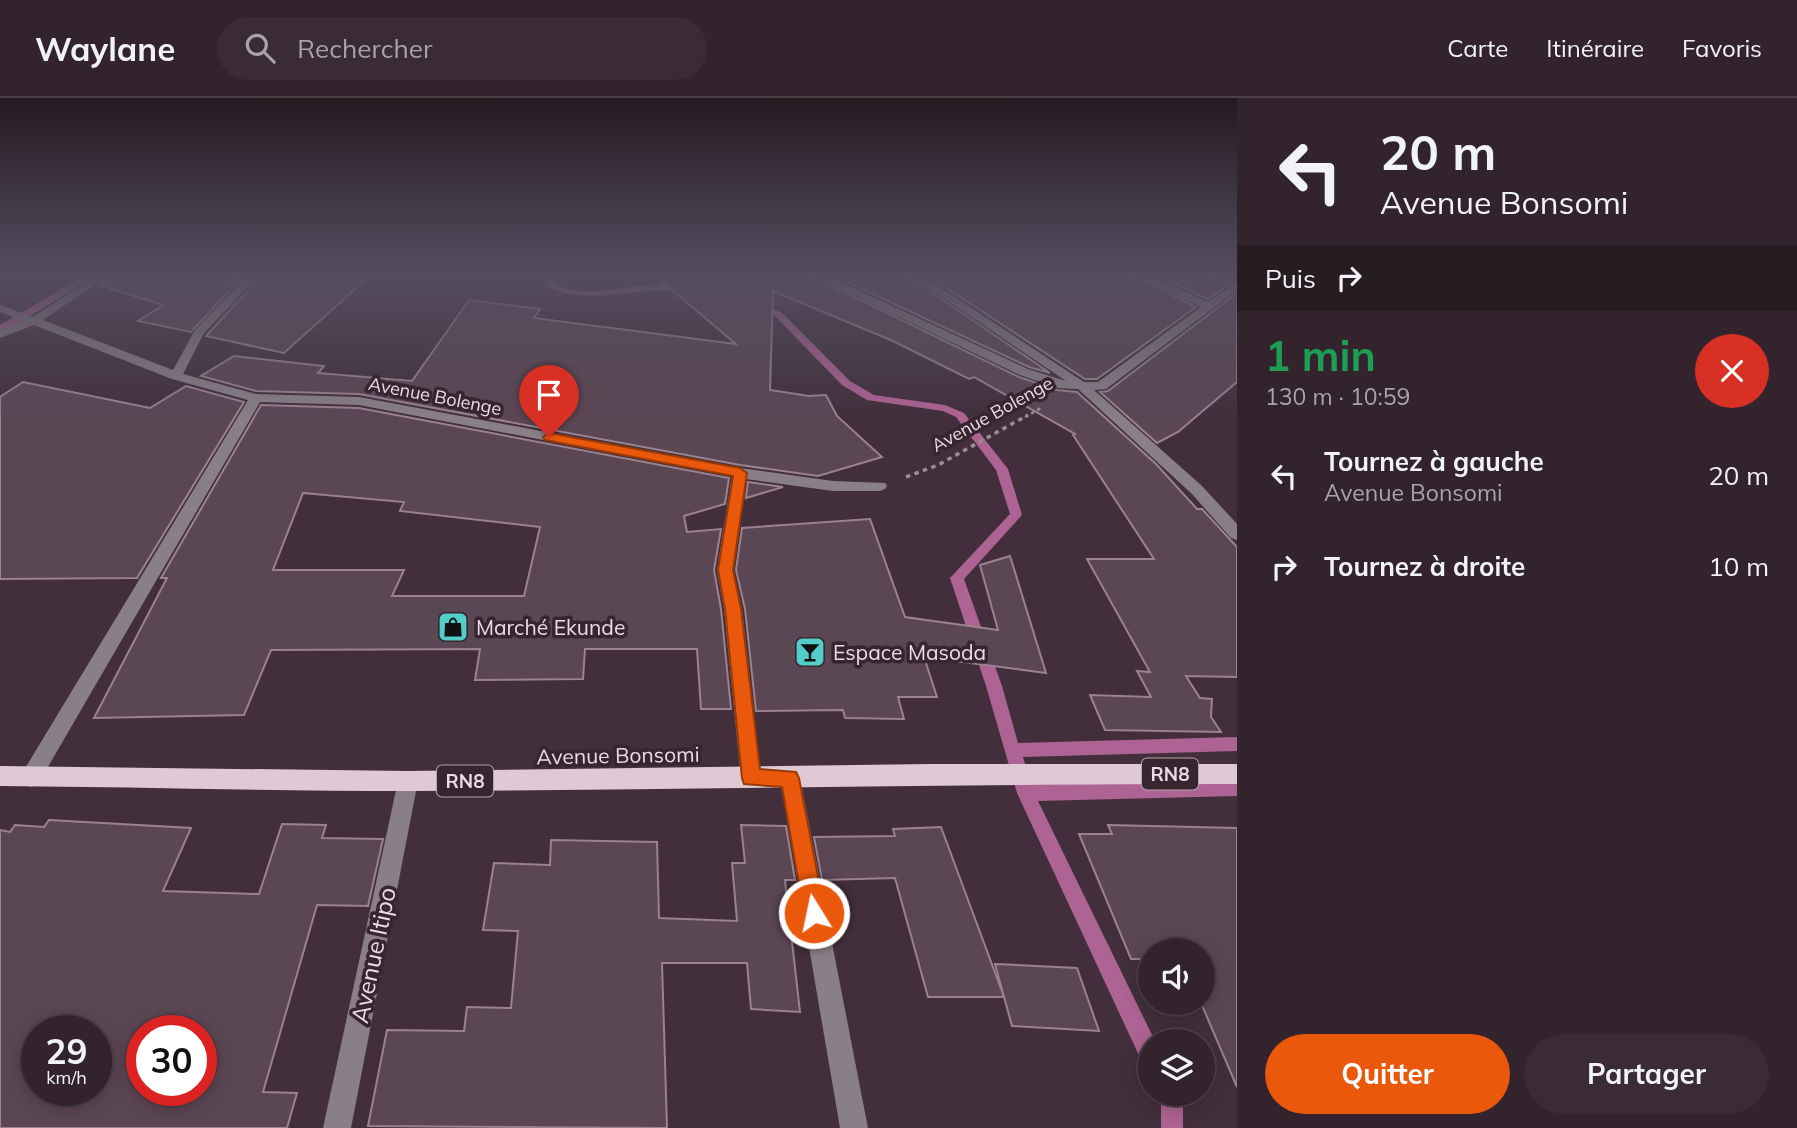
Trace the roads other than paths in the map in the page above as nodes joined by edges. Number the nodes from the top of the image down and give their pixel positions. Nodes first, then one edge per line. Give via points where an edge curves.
1 (29, 322) edge
2 (35, 322) edge
3 (209, 322) edge
4 (917, 322) edge
5 (986, 322) edge
6 (1187, 322) edge
7 (0, 334) edge
8 (176, 376) junction
9 (1082, 386) junction
10 (256, 398) junction
11 (740, 473) junction
12 (880, 486) road end
13 (1237, 534) edge
14 (1237, 774) edge
15 (0, 776) edge
16 (31, 777) junction
17 (751, 778) junction
18 (790, 778) junction
19 (408, 781) junction
20 (337, 1128) edge
21 (854, 1128) edge

1 - 7 street
2 - 8 street, Avenue Bolenge
3 - 8 street
4 - 9 street via 1024,372 1062,385
5 - 9 street
6 - 9 street, Avenue Bolenge via 1101,386
8 - 10 street, Avenue Bolenge
9 - 13 street
10 - 11 street, Avenue Bolenge via 359,401
10 - 16 street
11 - 12 street, Avenue Bolenge via 833,486
11 - 17 street via 725,570
14 - 18 main road, Avenue Bonsomi / RN8
15 - 16 main road, Avenue Bonsomi / RN8
16 - 19 main road, Avenue Bonsomi / RN8
17 - 18 main road, Avenue Bonsomi / RN8
17 - 19 main road, Avenue Bonsomi / RN8
18 - 21 street
19 - 20 street, Avenue Itipo

